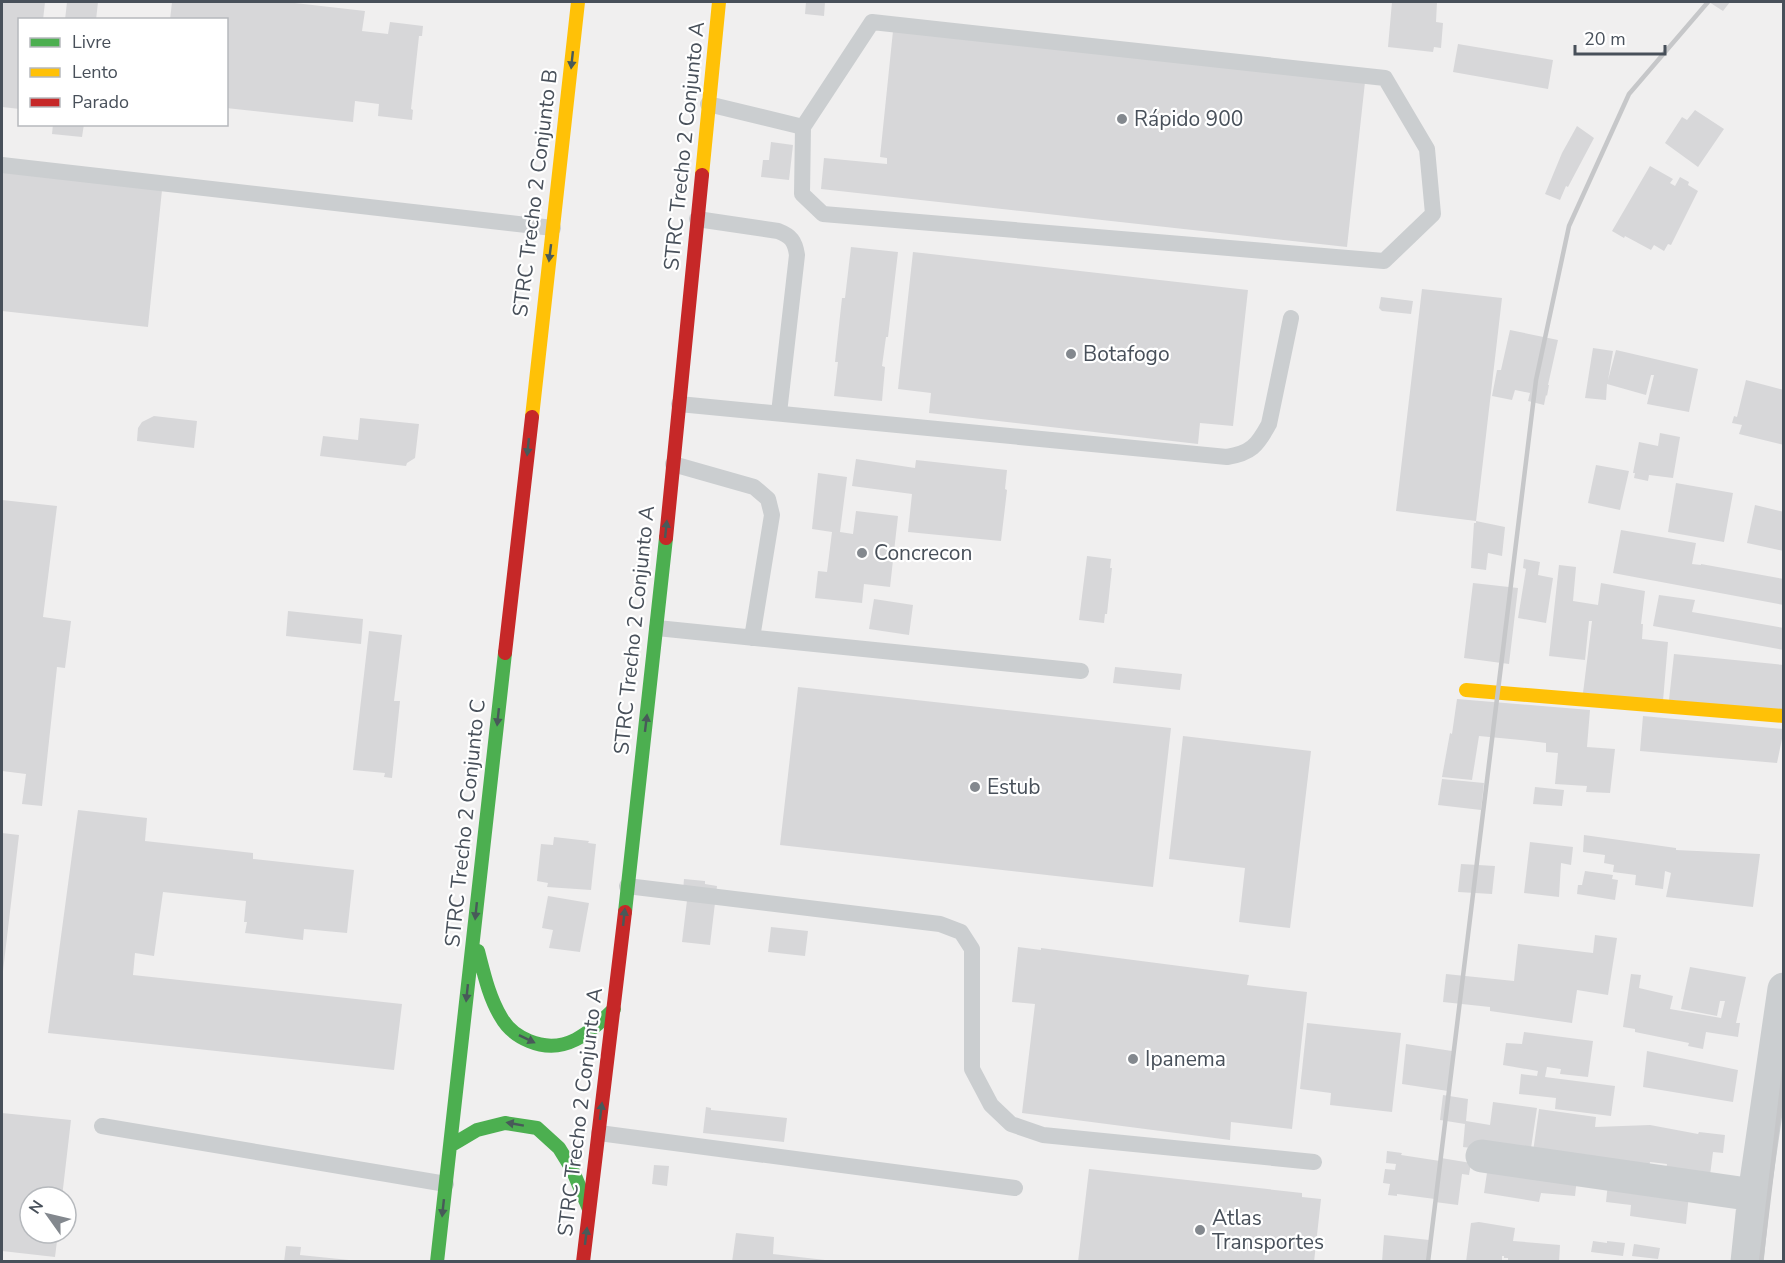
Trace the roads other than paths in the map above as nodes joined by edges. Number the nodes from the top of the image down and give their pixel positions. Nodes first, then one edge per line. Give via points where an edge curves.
1 (578, 2) edge
2 (719, 2) edge
3 (708, 104) junction
4 (803, 127) junction
5 (2, 165) edge
6 (698, 219) junction
7 (553, 228) junction
8 (1291, 318) dead end
9 (534, 389) joint
10 (679, 404) junction
11 (779, 413) junction
12 (673, 464) junction
13 (657, 628) junction
14 (752, 638) junction
15 (1081, 671) dead end
16 (1466, 690) dead end
17 (1784, 716) edge
18 (627, 886) junction
19 (474, 935) junction
20 (1784, 989) edge
21 (614, 1009) junction
22 (1778, 1075) edge
23 (102, 1126) dead end
24 (599, 1133) junction
25 (450, 1146) junction
26 (1482, 1156) dead end
27 (1314, 1162) dead end
28 (446, 1184) junction
29 (1015, 1188) dead end
30 (1754, 1195) junction
31 (589, 1210) junction
32 (438, 1262) edge
33 (583, 1262) edge
34 (1747, 1262) edge

1 -> 7 street, STRC Trecho 2 Conjunto B
2 - 3 street, STRC Trecho 2 Conjunto A
3 - 4 lane
3 - 6 street, STRC Trecho 2 Conjunto A
4 - 4 lane via 802,194 823,214 1383,261 1433,214 1427,148 1385,78 872,22
5 - 7 lane
6 - 10 street, STRC Trecho 2 Conjunto A
6 - 11 lane via 778,231 795,243 797,255
7 -> 9 street, STRC Trecho 2 Conjunto B
8 - 11 lane via 1269,424 1261,440 1245,454 1227,457
9 -> 19 street, STRC Trecho 2 Conjunto C
10 - 11 lane
10 - 12 street, STRC Trecho 2 Conjunto A
13 -> 12 street, STRC Trecho 2 Conjunto A
12 - 14 lane via 754,487 768,499 772,515
13 - 14 lane
18 -> 13 street, STRC Trecho 2 Conjunto A
14 - 15 lane
16 - 17 street
21 -> 18 street, STRC Trecho 2 Conjunto A
18 - 27 lane via 940,924 961,932 972,949 972,1069 991,1105 1011,1124 1043,1135
19 -> 21 street via 489,990 502,1019 529,1042 554,1047 575,1041
19 -> 25 street, STRC Trecho 2 Conjunto C
20 - 22 street
24 -> 21 street, STRC Trecho 2 Conjunto A
22 - 30 street
23 - 28 lane
24 - 29 lane
24 - 31 street, STRC Trecho 2 Conjunto A
25 - 28 street, STRC Trecho 2 Conjunto C
31 -> 25 street via 559,1148 537,1128 504,1123 477,1130
26 - 30 street
28 -> 32 street, STRC Trecho 2 Conjunto C
30 - 34 street
33 -> 31 street, STRC Trecho 2 Conjunto A

